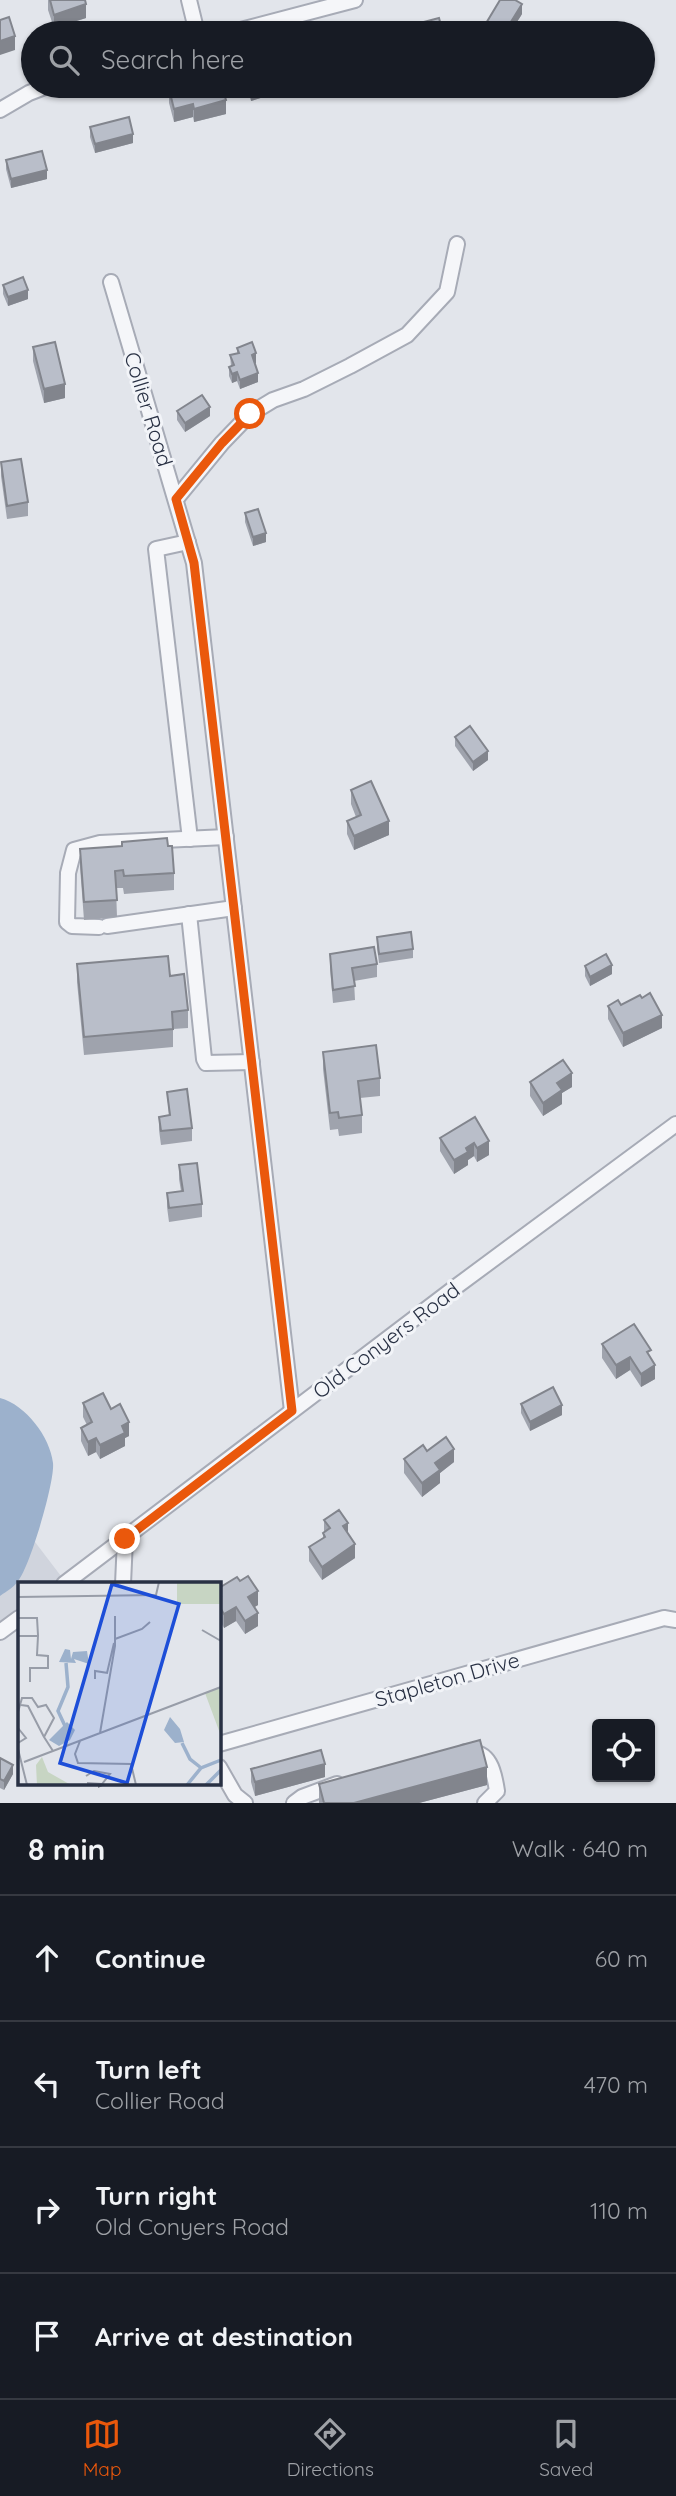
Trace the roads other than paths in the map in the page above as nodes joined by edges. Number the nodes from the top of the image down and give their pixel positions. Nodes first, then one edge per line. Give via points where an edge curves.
1 (189, 0) edge
2 (355, 0) edge
3 (194, 21) edge
4 (275, 21) edge
5 (21, 98) edge
6 (0, 110) edge
7 (457, 244) dead end
8 (111, 282) dead end
9 (176, 499) junction
10 (188, 542) junction
11 (226, 837) junction
12 (190, 839) junction
13 (234, 908) junction
14 (189, 914) junction
15 (252, 1062) junction
16 (676, 1124) edge
17 (292, 1411) junction
18 (125, 1539) junction
19 (67, 1582) edge
20 (123, 1582) edge
21 (18, 1619) edge
22 (676, 1620) edge
23 (0, 1632) edge
24 (220, 1744) edge
25 (452, 1755) edge
26 (220, 1769) edge
27 (356, 1779) edge
28 (245, 1803) edge
29 (294, 1803) edge
30 (485, 1803) edge

1 - 3 street
2 - 4 street
5 - 6 street
7 - 9 street via 447,292 407,335 250,414
8 - 9 street, Collier Road
9 - 10 street, Collier Road
10 - 11 street, Collier Road
10 - 12 street via 156,549
11 - 12 street
11 - 13 street, Collier Road
12 - 14 street via 100,843 74,850 68,873 67,922 103,927
13 - 14 street
13 - 15 street, Collier Road
14 - 15 street via 204,1059 206,1063
15 - 17 street, Collier Road
16 - 17 street, Old Conyers Road
17 - 18 street, Old Conyers Road
18 - 19 street, Old Conyers Road
18 - 20 street
21 - 23 street
22 - 24 street, Stapleton Drive via 664,1618
25 - 30 street via 472,1752 491,1764 497,1791
26 - 28 street via 234,1795
27 - 29 street

